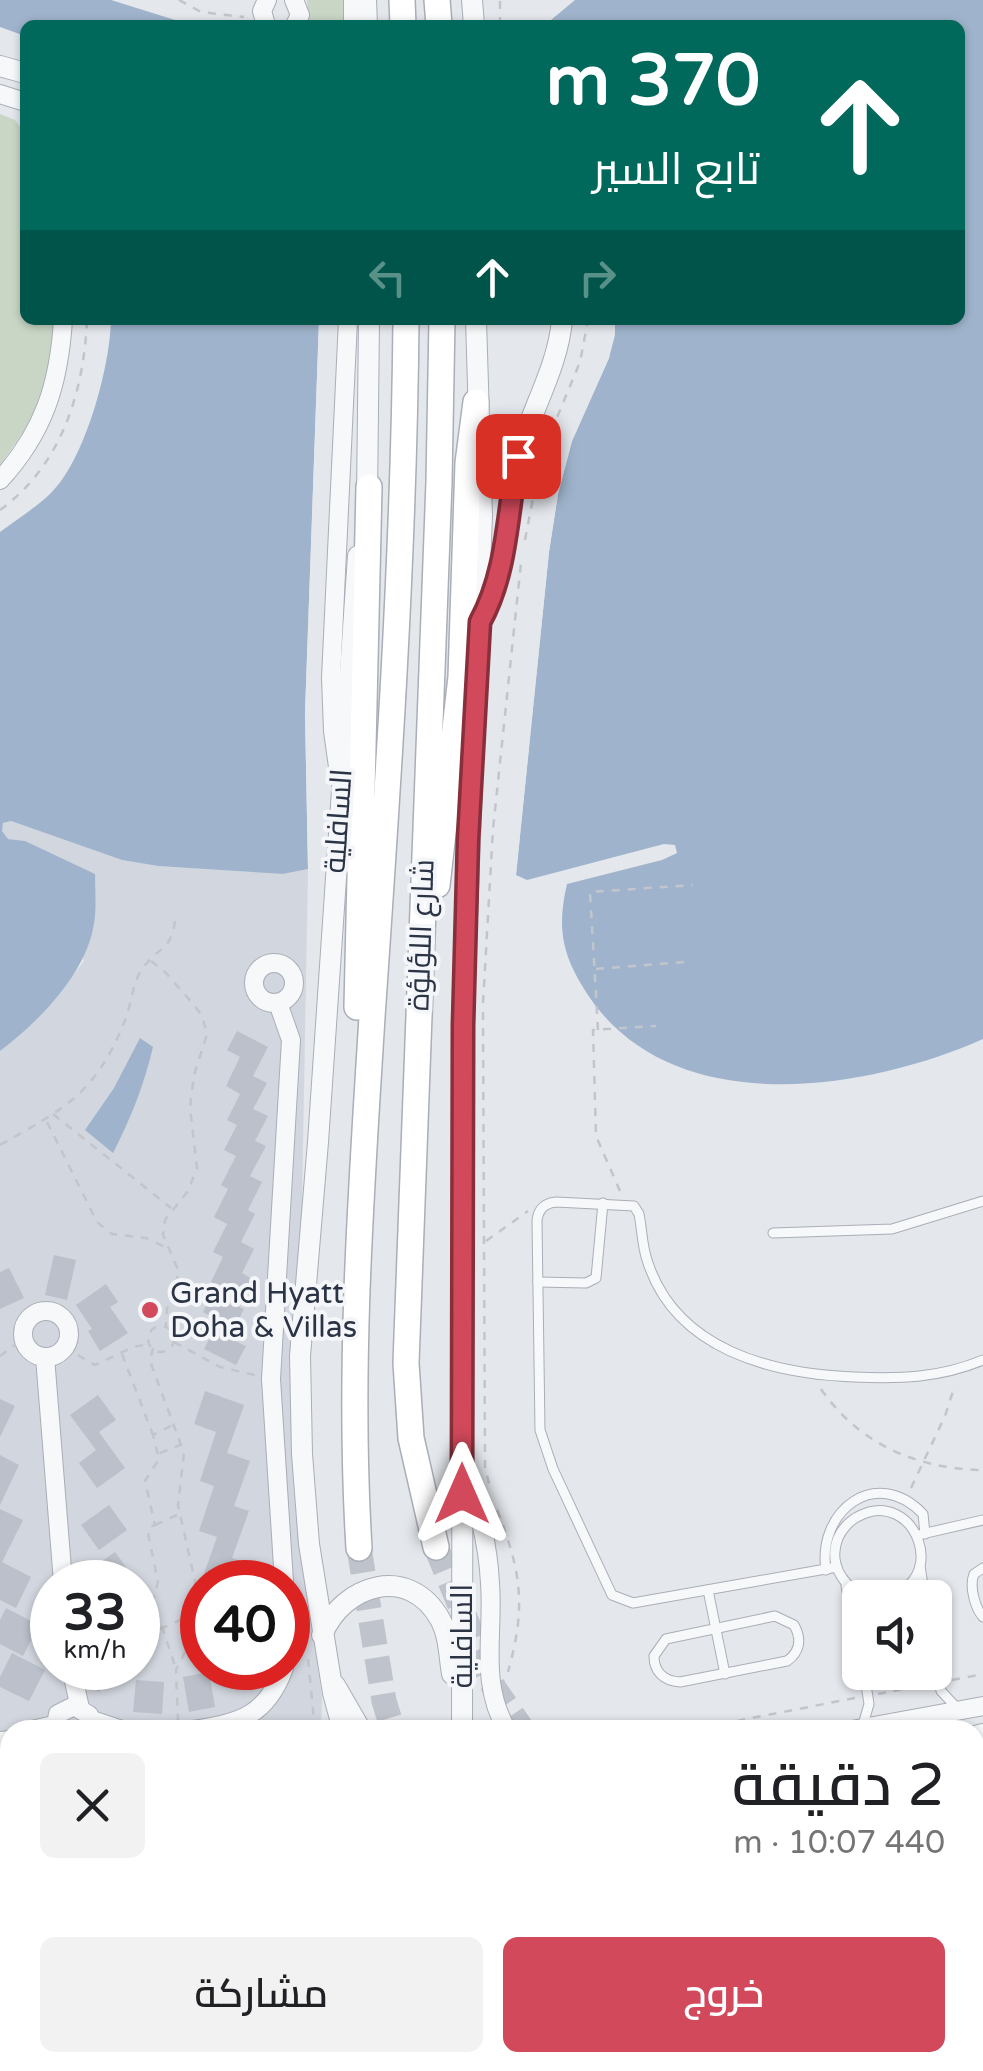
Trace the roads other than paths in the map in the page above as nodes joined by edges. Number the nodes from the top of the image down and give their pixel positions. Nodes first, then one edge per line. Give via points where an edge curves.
1 (63, 325) edge
2 (348, 325) edge
3 (369, 325) edge
4 (406, 325) edge
5 (442, 325) edge
6 (476, 325) edge
7 (561, 325) edge
8 (476, 402) junction
9 (0, 480) edge
10 (369, 487) junction
11 (480, 622) junction
12 (341, 784) junction
13 (278, 1003) dead end
14 (418, 1053) junction
15 (364, 1140) junction
16 (983, 1201) edge
17 (602, 1203) junction
18 (774, 1232) dead end
19 (538, 1282) junction
20 (44, 1356) junction
21 (983, 1360) edge
22 (461, 1462) junction
23 (983, 1520) edge
24 (921, 1534) junction
25 (436, 1547) tunnel mouth
26 (360, 1548) tunnel mouth
27 (62, 1560) edge
28 (283, 1560) edge
29 (920, 1566) junction
30 (983, 1568) edge
31 (831, 1569) junction
32 (843, 1580) edge
33 (910, 1580) edge
34 (922, 1580) edge
35 (708, 1590) junction
36 (983, 1618) edge
37 (715, 1628) junction
38 (322, 1634) junction
39 (724, 1674) junction
40 (332, 1684) junction
41 (65, 1690) edge
42 (277, 1690) edge
43 (868, 1690) edge
44 (942, 1690) edge
45 (983, 1706) edge
46 (959, 1710) junction
47 (73, 1720) edge
48 (237, 1720) edge
49 (330, 1720) edge
50 (341, 1720) edge
51 (355, 1720) edge
52 (459, 1720) edge
53 (461, 1720) edge
54 (502, 1720) edge
55 (860, 1720) edge
56 (905, 1720) edge

1 - 9 street via 48,409
2 - 12 street via 331,678
3 - 10 street, السافلية
4 - 15 main road, شارع اللؤلؤة via 404,476
5 - 14 main road, شارع اللؤلؤة
6 - 8 street, السافلية
7 - 11 street via 555,361 518,456 502,561
8 - 11 street, السافلية
8 - 14 main road via 458,715
10 - 12 street, السافلية via 353,594
10 - 15 main road via 355,1068
11 - 22 street, السافلية via 463,1026
12 - 38 street, السافلية via 300,1356 305,1499
13 - 28 street via 292,1040 271,1378
14 - 25 main road, شارع اللؤلؤة via 406,1363 414,1456
15 - 26 main road, شارع اللؤلؤة via 353,1444
16 - 18 lane via 892,1228
17 - 19 lane via 596,1278
17 - 19 lane via 552,1202 539,1211
17 - 21 lane via 637,1210 651,1272 666,1298 690,1324 754,1362 811,1376 917,1379
19 - 35 lane via 543,1444 607,1589 633,1603
20 - 20 street via 64,1348 68,1326 51,1311 30,1317 24,1338
20 - 27 street
22 - 53 street, السافلية
22 - 54 street via 487,1542 489,1682
23 - 24 lane
24 - 29 lane
24 - 31 lane via 886,1512 857,1516 838,1538
24 - 31 lane via 923,1514 906,1500 868,1495 844,1507 826,1537
29 - 33 lane
29 - 34 lane
30 - 36 lane via 971,1583
31 - 32 lane
31 - 35 lane
35 - 37 lane
37 - 39 lane
37 - 39 lane via 666,1639 654,1663 672,1682
37 - 39 lane via 782,1617 800,1638 787,1661
38 - 40 street, السافلية
38 - 52 street via 339,1605 369,1588 418,1596 447,1638
40 - 49 street, السافلية
40 - 50 street, السافلية
40 - 51 street
41 - 47 street
42 - 48 street
43 - 55 lane
44 - 46 lane
45 - 46 street
46 - 56 street

